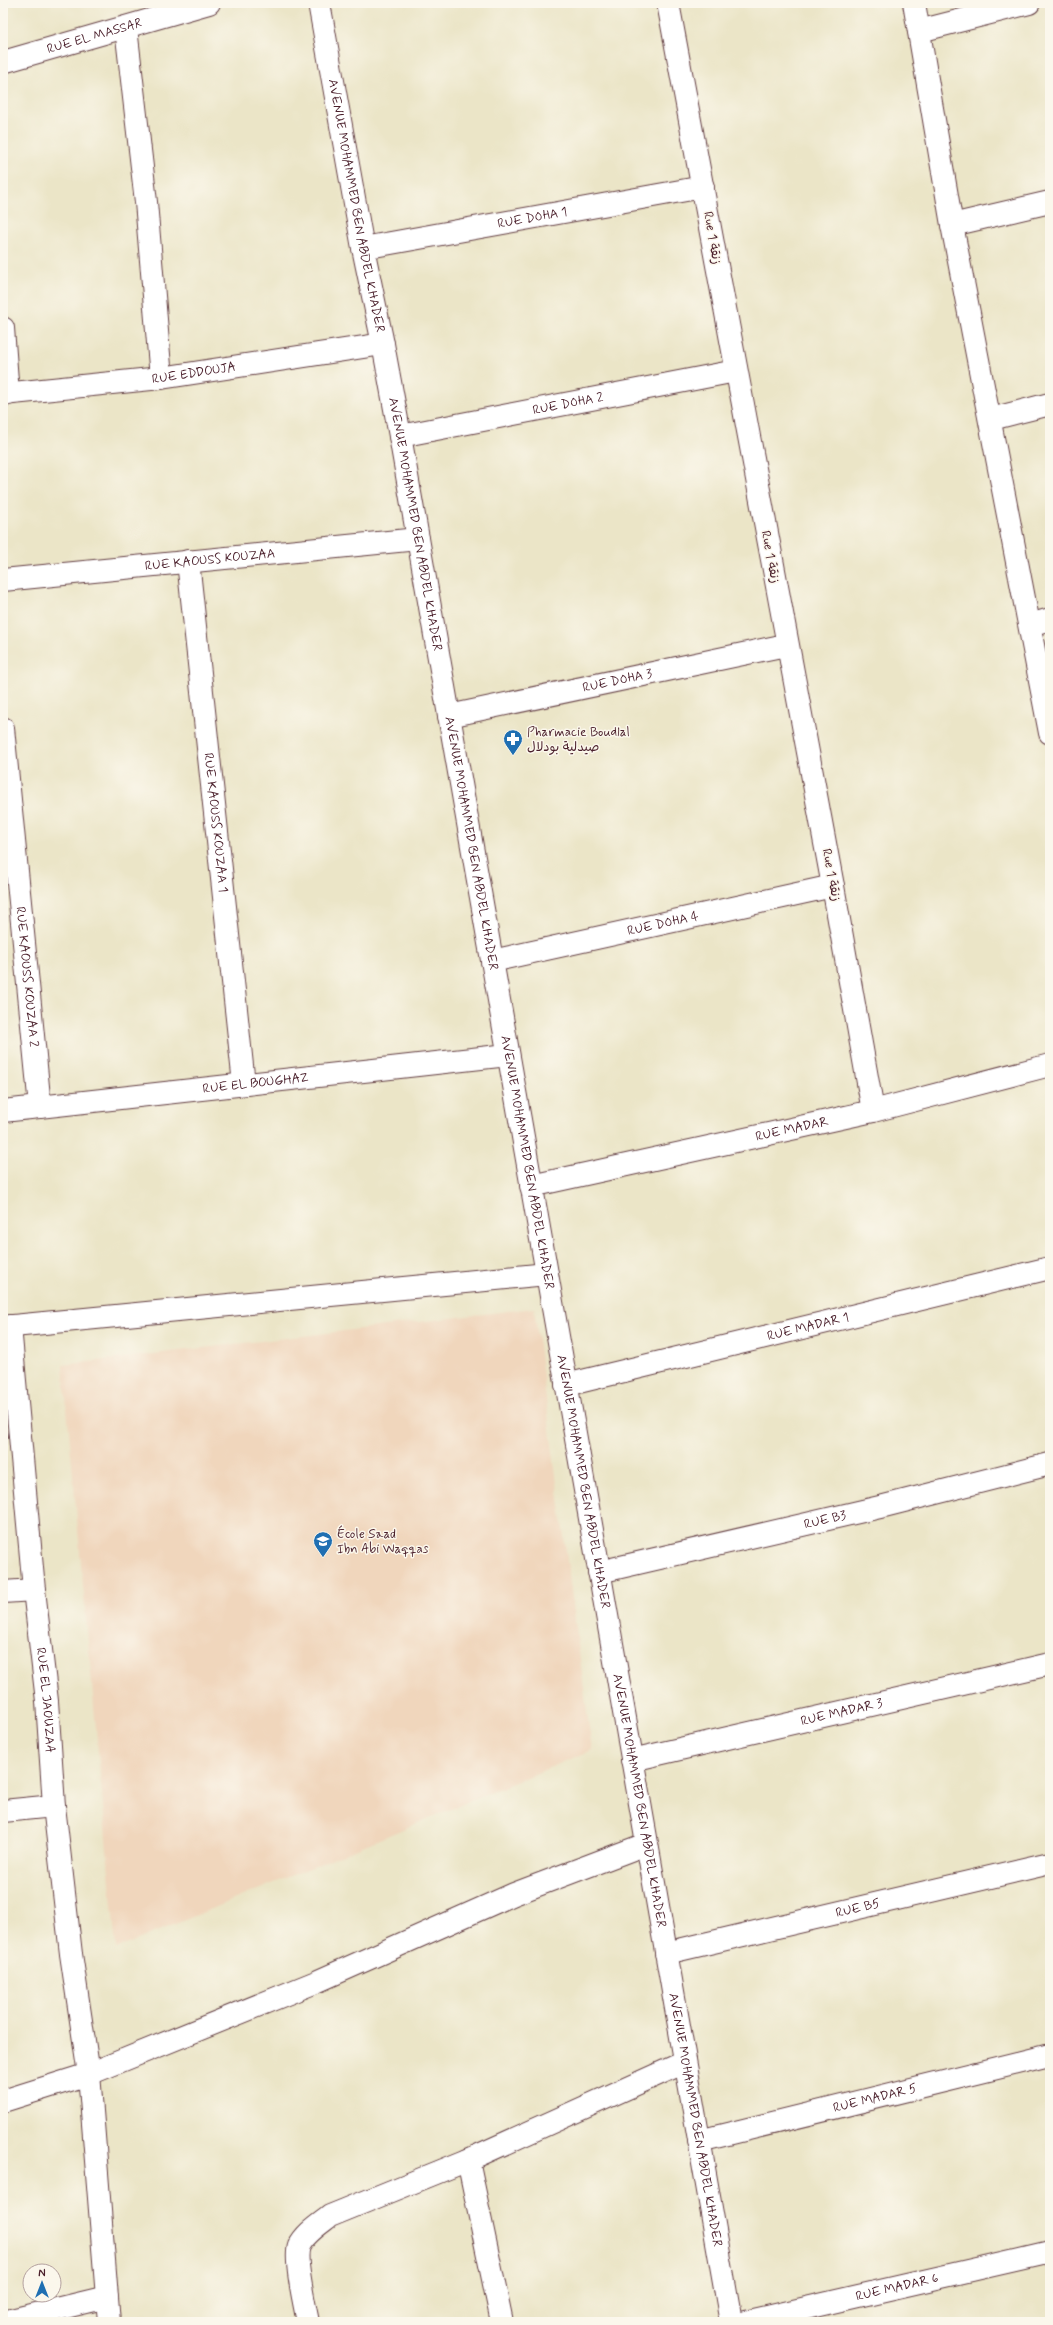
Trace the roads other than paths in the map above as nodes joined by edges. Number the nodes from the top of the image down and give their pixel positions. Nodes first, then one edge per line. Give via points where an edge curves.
1 (209, 3) edge
2 (320, 3) edge
3 (668, 3) edge
4 (914, 3) edge
5 (1029, 3) edge
6 (126, 28) junction
7 (919, 31) junction
8 (3, 62) edge
9 (703, 187) junction
10 (1050, 202) edge
11 (952, 225) junction
12 (362, 248) junction
13 (3, 328) edge
14 (383, 344) junction
15 (736, 371) junction
16 (162, 378) junction
17 (5, 394) edge
18 (1050, 404) edge
19 (991, 419) junction
20 (400, 436) junction
21 (418, 539) junction
22 (188, 561) junction
23 (3, 580) edge
24 (1040, 622) edge
25 (786, 645) junction
26 (449, 716) junction
27 (3, 728) edge
28 (1050, 733) edge
29 (833, 886) junction
30 (492, 961) junction
31 (508, 1055) junction
32 (1050, 1065) edge
33 (244, 1084) junction
34 (40, 1107) junction
35 (3, 1111) edge
36 (873, 1111) junction
37 (531, 1186) junction
38 (1050, 1268) edge
39 (547, 1274) junction
40 (7, 1326) edge
41 (566, 1385) junction
42 (1050, 1464) edge
43 (599, 1572) junction
44 (34, 1590) junction
45 (3, 1592) edge
46 (1050, 1664) edge
47 (632, 1760) junction
48 (54, 1806) junction
49 (3, 1811) edge
50 (646, 1844) junction
51 (1050, 1864) edge
52 (666, 1953) junction
53 (1050, 2055) edge
54 (685, 2062) junction
55 (88, 2074) junction
56 (3, 2101) edge
57 (699, 2142) junction
58 (468, 2160) junction
59 (1050, 2252) edge
60 (107, 2296) junction
61 (3, 2322) edge
62 (109, 2322) edge
63 (308, 2322) edge
64 (502, 2322) edge
65 (731, 2322) edge
66 (745, 2322) edge

1 - 6 street, RUE EL MASSAR
2 - 12 street, AVENUE MOHAMMED BEN ABDEL KHADER
3 - 9 street, Rue 1 زنقة
4 - 7 street
5 - 7 street
6 - 8 street, RUE EL MASSAR
6 - 16 street via 146,202
7 - 11 street
9 - 12 street, RUE DOHA 1
9 - 15 street, Rue 1 زنقة
10 - 11 street
11 - 19 street
12 - 14 street, AVENUE MOHAMMED BEN ABDEL KHADER
13 - 17 street
14 - 16 street, RUE EDDOUJA
14 - 20 street, AVENUE MOHAMMED BEN ABDEL KHADER
15 - 20 street, RUE DOHA 2
15 - 25 street, Rue 1 زنقة
16 - 17 street, RUE EDDOUJA
18 - 19 street
19 - 24 street
20 - 21 street, AVENUE MOHAMMED BEN ABDEL KHADER
21 - 22 street, RUE KAOUSS KOUZAA
21 - 26 street, AVENUE MOHAMMED BEN ABDEL KHADER
22 - 23 street, RUE KAOUSS KOUZAA
22 - 33 street, RUE KAOUSS KOUZAA 1
24 - 28 street
25 - 26 street, RUE DOHA 3
25 - 29 street, Rue 1 زنقة
26 - 30 street, AVENUE MOHAMMED BEN ABDEL KHADER
27 - 34 street, RUE KAOUSS KOUZAA 2
29 - 30 street, RUE DOHA 4
29 - 36 street, Rue 1 زنقة
30 - 31 street, AVENUE MOHAMMED BEN ABDEL KHADER
31 - 33 street, RUE EL BOUGHAZ
31 - 37 street, AVENUE MOHAMMED BEN ABDEL KHADER
32 - 36 street, RUE MADAR
33 - 34 street, RUE EL BOUGHAZ
34 - 35 street, RUE EL BOUGHAZ
36 - 37 street, RUE MADAR
37 - 39 street, AVENUE MOHAMMED BEN ABDEL KHADER
38 - 41 street, RUE MADAR 1
39 - 40 street
39 - 41 street, AVENUE MOHAMMED BEN ABDEL KHADER
40 - 44 street, RUE EL JAOUZAA
41 - 43 street, AVENUE MOHAMMED BEN ABDEL KHADER
42 - 43 street, RUE B3 via 880,1507
43 - 47 street, AVENUE MOHAMMED BEN ABDEL KHADER
44 - 45 street
44 - 48 street, RUE EL JAOUZAA via 47,1701
46 - 47 street, RUE MADAR 3
47 - 50 street, AVENUE MOHAMMED BEN ABDEL KHADER
48 - 49 street
48 - 55 street, RUE EL JAOUZAA
50 - 52 street, AVENUE MOHAMMED BEN ABDEL KHADER
50 - 55 street via 514,1894 316,1982
51 - 52 street, RUE B5
52 - 54 street, AVENUE MOHAMMED BEN ABDEL KHADER
53 - 57 street, RUE MADAR 5
54 - 57 street, AVENUE MOHAMMED BEN ABDEL KHADER
54 - 58 street
55 - 56 street
55 - 60 street, RUE EL JAOUZAA
57 - 65 street, AVENUE MOHAMMED BEN ABDEL KHADER
58 - 63 street via 330,2216 312,2230 299,2246 298,2267
58 - 64 street
59 - 66 street, RUE MADAR 6
60 - 61 street
60 - 62 street, RUE EL JAOUZAA

